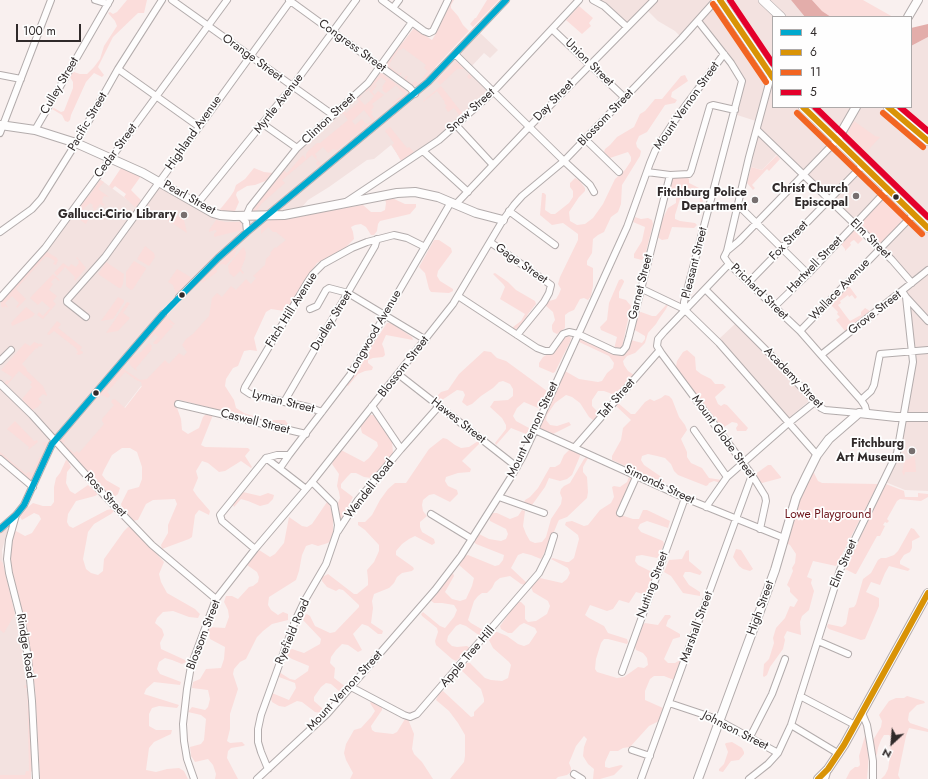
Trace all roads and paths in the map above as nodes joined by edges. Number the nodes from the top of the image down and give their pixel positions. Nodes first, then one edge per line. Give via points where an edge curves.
1 (51, 0) edge
2 (99, 0) edge
3 (162, 0) edge
4 (172, 0) edge
5 (227, 0) edge
6 (290, 0) edge
7 (356, 0) edge
8 (382, 0) edge
9 (399, 0) edge
10 (448, 0) edge
11 (506, 0) edge
12 (580, 0) edge
13 (593, 0) edge
14 (654, 0) edge
15 (716, 0) edge
16 (720, 0) edge
17 (763, 0) edge
18 (918, 0) edge
19 (109, 2) edge
20 (393, 8) junction
21 (910, 14) edge
22 (780, 16) edge
23 (698, 21) junction
24 (412, 22) junction
25 (208, 26) junction
26 (627, 27) junction
27 (552, 29) junction
28 (333, 32) junction
29 (456, 54) junction
30 (724, 54) junction
31 (250, 57) junction
32 (590, 64) junction
33 (380, 67) junction
34 (118, 69) junction
35 (0, 76) edge
36 (772, 77) edge
37 (21, 79) junction
38 (292, 87) junction
39 (493, 92) junction
40 (414, 94) junction
41 (157, 97) junction
42 (625, 98) junction
43 (804, 108) edge
44 (855, 108) edge
45 (889, 108) edge
46 (735, 110) junction
47 (332, 115) junction
48 (263, 124) junction
49 (456, 125) junction
50 (198, 126) junction
51 (530, 126) junction
52 (1, 127) edge
53 (35, 130) junction
54 (757, 130) junction
55 (585, 140) junction
56 (837, 140) junction
57 (928, 141) edge
58 (76, 143) junction
59 (297, 148) junction
60 (423, 151) junction
61 (111, 159) junction
62 (564, 161) junction
63 (494, 165) junction
64 (862, 165) junction
65 (619, 172) dead end
66 (647, 172) junction
67 (670, 175) junction
68 (803, 175) junction
69 (160, 182) junction
70 (888, 189) junction
71 (468, 192) junction
72 (594, 192) dead end
73 (287, 199) junction
74 (829, 200) junction
75 (346, 202) junction
76 (454, 203) junction
77 (198, 204) junction
78 (738, 205) junction
79 (509, 211) junction
80 (292, 214) junction
81 (914, 214) junction
82 (243, 216) junction
83 (266, 216) junction
84 (503, 220) junction
85 (756, 223) junction
86 (854, 224) junction
87 (928, 228) edge
88 (0, 232) edge
89 (247, 232) junction
90 (377, 239) junction
91 (490, 242) junction
92 (555, 245) dead end
93 (425, 247) junction
94 (782, 248) junction
95 (880, 248) junction
96 (728, 251) junction
97 (729, 264) junction
98 (928, 270) edge
99 (808, 274) junction
100 (749, 282) junction
101 (912, 283) junction
102 (640, 288) junction
103 (705, 289) junction
104 (902, 291) junction
105 (348, 293) junction
106 (458, 296) junction
107 (179, 297) tunnel mouth
108 (906, 297) junction
109 (0, 298) edge
110 (774, 307) junction
111 (310, 309) dead end
112 (684, 309) junction
113 (163, 314) tunnel mouth
114 (386, 315) junction
115 (86, 317) dead end
116 (928, 322) edge
117 (800, 331) junction
118 (578, 334) junction
119 (517, 335) junction
120 (426, 340) junction
121 (11, 350) dead end
122 (928, 350) edge
123 (659, 351) junction
124 (912, 351) junction
125 (821, 354) junction
126 (0, 361) edge
127 (398, 374) junction
128 (0, 384) edge
129 (244, 390) joint
130 (861, 400) junction
131 (284, 402) junction
132 (815, 402) junction
133 (178, 404) dead end
134 (372, 406) junction
135 (439, 406) junction
136 (322, 412) junction
137 (863, 413) junction
138 (903, 417) junction
139 (925, 418) edge
140 (789, 423) junction
141 (535, 430) junction
142 (694, 430) dead end
143 (306, 434) junction
144 (55, 441) junction
145 (575, 447) junction
146 (402, 449) junction
147 (815, 453) junction
148 (289, 455) junction
149 (266, 458) junction
150 (0, 459) edge
151 (742, 463) junction
152 (517, 467) junction
153 (280, 468) junction
154 (637, 475) junction
155 (752, 475) junction
156 (727, 477) junction
157 (312, 482) junction
158 (33, 487) junction
159 (306, 489) junction
160 (499, 497) junction
161 (685, 498) junction
162 (706, 507) junction
163 (544, 513) dead end
164 (620, 513) dead end
165 (430, 514) dead end
166 (16, 515) junction
167 (736, 519) junction
168 (0, 529) edge
169 (760, 530) junction
170 (337, 532) junction
171 (554, 536) dead end
172 (784, 538) junction
173 (472, 539) junction
174 (255, 549) junction
175 (928, 594) edge
176 (216, 599) junction
177 (818, 641) junction
178 (848, 654) dead end
179 (785, 659) dead end
180 (622, 672) dead end
181 (351, 687) junction
182 (800, 696) junction
183 (669, 702) junction
184 (862, 713) junction
185 (719, 721) junction
186 (791, 725) junction
187 (855, 725) junction
188 (750, 737) junction
189 (632, 750) dead end
190 (778, 753) junction
191 (839, 754) junction
192 (650, 756) junction
193 (268, 769) junction
194 (828, 769) junction
195 (574, 774) dead end
196 (36, 779) edge
197 (194, 779) edge
198 (257, 779) edge
199 (582, 779) edge
200 (641, 779) edge
201 (698, 779) edge
202 (748, 779) edge
203 (818, 779) edge
204 (825, 779) edge
205 (873, 779) edge

1 - 37 street
2 - 19 street
3 - 34 street, Pacific Street
4 - 25 street, Orange Street
5 - 25 street, Cedar Street
6 - 28 street, Congress Street
6 - 31 street, Highland Avenue
7 - 28 street, Myrtle Avenue
8 - 20 street
9 - 20 street
10 - 24 street via 433,31 424,31
11 - 29 street
12 - 27 street, Snow Street
13 - 26 street via 604,6
14 - 26 street, Day Street
15 - 23 street, Blossom Street
16 - 36 highway
17 - 22 highway
18 - 21 main road
19 - 53 street, Culley Street
20 - 24 street
23 - 30 street, Pleasant Street
23 - 42 street, Blossom Street
24 - 33 street, Clinton Street
25 - 31 street, Orange Street
25 - 41 street, Cedar Street
26 - 32 street, Day Street
27 - 32 street, Union Street
27 - 39 street, Snow Street
28 - 33 street, Congress Street
28 - 38 street, Myrtle Avenue
29 - 39 street
29 - 40 street
30 - 46 street, Pleasant Street via 742,78
30 - 66 street, Mount Vernon Street via 666,133
31 - 38 street, Orange Street
31 - 50 street, Highland Avenue
32 - 42 street, Union Street
32 - 51 street, Day Street
33 - 40 street, Congress Street via 410,88
33 - 47 street, Clinton Street via 364,87
34 - 41 street
34 - 58 street, Pacific Street
35 - 37 street
36 - 54 street, Prichard Street
37 - 52 street
38 - 47 street, Orange Street
38 - 48 street, Myrtle Avenue
39 - 49 street, Snow Street
39 - 51 street
40 - 73 street
41 - 50 street
41 - 61 street, Cedar Street
42 - 55 street, Blossom Street
43 - 56 highway
44 - 56 main road
45 - 57 highway
46 - 67 street via 710,106 690,172
46 - 112 street, Pleasant Street
47 - 59 street, Clinton Street
48 - 59 street
48 - 77 street, Myrtle Avenue
49 - 60 street, Snow Street
49 - 63 street
50 - 69 street, Highland Avenue
51 - 62 street
51 - 63 street, Day Street
52 - 53 main road, Pearl Street
53 - 58 main road, Pearl Street
54 - 68 street, Elm Street
54 - 78 street, Prichard Street
55 - 62 street, Blossom Street
55 - 65 street
56 - 64 highway
56 - 68 street
58 - 61 main road, Pearl Street
58 - 88 street, Pacific Street via 51,185 32,210
59 - 82 street, Clinton Street
60 - 71 street
60 - 75 street, Snow Street
61 - 69 main road, Pearl Street
61 - 109 street, Cedar Street via 45,248
62 - 72 street via 590,184
62 - 79 street, Blossom Street via 522,196
63 - 71 street, Day Street
64 - 70 highway
64 - 74 street, Fox Street
66 - 67 street
66 - 118 street, Mount Vernon Street via 627,227
67 - 102 street, Garnet Street
68 - 74 street, Elm Street
68 - 85 street
69 - 77 main road, Pearl Street
69 - 115 street, Highland Avenue via 105,257 67,301
70 - 81 highway
70 - 86 street, Hartwell Street
71 - 76 street, Day Street
73 - 80 street via 286,210
73 - 83 street
74 - 86 street, Elm Street
74 - 94 street, Fox Street
75 - 76 main road, Pearl Street via 408,192 429,194
75 - 80 main road, Pearl Street
76 - 84 main road, Pearl Street via 476,213
76 - 93 street, Longwood Avenue
77 - 82 main road, Pearl Street via 220,215
78 - 85 street
78 - 96 street, Prichard Street
79 - 84 street, Blossom Street
79 - 92 street
80 - 83 main road, Pearl Street
81 - 87 highway
81 - 95 street, Wallace Avenue
82 - 83 main road, Pearl Street
82 - 89 street
83 - 89 street
84 - 91 street, Blossom Street
85 - 94 street
85 - 96 street
86 - 95 street, Elm Street
86 - 99 street, Hartwell Street
89 - 107 street
90 - 93 street, Fitch Hill Avenue via 394,235
90 - 105 street, Dudley Street
90 - 129 street, Fitch Hill Avenue via 352,248 323,264 313,274
91 - 106 street, Blossom Street
91 - 119 street, Gage Street via 552,287 544,302
93 - 114 street, Longwood Avenue
94 - 99 street
94 - 100 street, Fox Street
95 - 101 street, Elm Street
95 - 117 street, Wallace Avenue
96 - 97 street, Prichard Street via 724,257
97 - 100 street, Prichard Street
97 - 103 street
98 - 101 street, Grove Street
99 - 110 street, Hartwell Street
100 - 110 street, Prichard Street
101 - 104 street, Grove Street
102 - 112 street
102 - 118 street, Garnet Street via 629,337 623,351 614,351
103 - 112 street
103 - 132 street, Academy Street
104 - 108 street, Elm Street
104 - 125 street, Grove Street
105 - 111 street via 329,288 317,306
105 - 114 street
105 - 131 street, Dudley Street
106 - 119 street
106 - 120 street, Blossom Street
108 - 116 street
108 - 124 street, Elm Street
110 - 117 street, Prichard Street
112 - 123 street via 658,338
112 - 140 street, Pleasant Street
113 - 144 street
114 - 120 street
114 - 136 street, Longwood Avenue via 350,375
117 - 125 street, Prichard Street
118 - 119 street via 564,334 551,351 537,348
118 - 141 street, Mount Vernon Street
120 - 127 street, Blossom Street
121 - 126 street
122 - 124 street
123 - 145 street, Taft Street
123 - 151 street, Mount Globe Street
124 - 130 street via 880,354 874,385
124 - 138 street, Elm Street via 913,362
125 - 130 street, Prichard Street
127 - 134 street, Blossom Street
127 - 135 street, Hawes Street
128 - 144 street, Ross Street
129 - 131 street, Lyman Street via 250,394
130 - 137 street, Prichard Street via 865,406
131 - 136 street, Lyman Street
132 - 137 street, Academy Street via 825,410
132 - 140 street
133 - 143 street, Caswell Street
134 - 146 street, Wendell Road
134 - 157 street, Blossom Street
135 - 146 street
135 - 152 street, Hawes Street
136 - 143 street, Longwood Avenue
137 - 138 main road, Academy Street
137 - 147 main road, High Street
138 - 139 main road, Academy Street
138 - 177 street, Elm Street via 897,453 840,570
140 - 147 street, Pleasant Street
140 - 151 street
141 - 145 street, Simonds Street
141 - 152 street, Mount Vernon Street
142 - 156 street
143 - 148 street, Longwood Avenue
144 - 158 street
144 - 176 street, Ross Street via 152,545
145 - 154 street, Simonds Street
146 - 170 street, Wendell Road via 358,500
147 - 172 main road, High Street via 800,488
148 - 149 street
148 - 153 street, Longwood Avenue
149 - 153 street
149 - 174 street via 220,515 222,521
150 - 158 street
151 - 155 street, Mount Globe Street
151 - 156 street
152 - 160 street, Mount Vernon Street
153 - 159 street
154 - 161 street, Simonds Street
154 - 164 street
155 - 167 street, Marshall Street
155 - 169 street, Mount Globe Street via 766,501
156 - 162 street
157 - 159 street, Blossom Street
157 - 170 street, Ryefield Road via 334,504
158 - 166 street
159 - 174 street, Blossom Street
160 - 163 street
160 - 173 street, Mount Vernon Street
161 - 162 street, Simonds Street
161 - 180 street, Nutting Street
162 - 167 street, Simonds Street
165 - 173 street
166 - 168 street
166 - 196 street, Rindge Road via 7,559 28,658
167 - 169 street, Simonds Street
167 - 183 street, Marshall Street
169 - 172 street, Simonds Street
170 - 193 street, Ryefield Road via 326,564 297,616 261,715 258,742
171 - 181 street, Apple Tree Hill via 539,573 417,714 404,715
172 - 185 main road, High Street via 775,570
173 - 181 street, Mount Vernon Street via 451,571
174 - 176 street, Blossom Street
175 - 184 main road
176 - 197 street, Blossom Street via 191,666 187,689 184,741
177 - 178 street
177 - 182 street, Elm Street
179 - 188 street via 772,694
181 - 193 street, Mount Vernon Street via 327,714
182 - 186 street, Elm Street
182 - 187 street
183 - 185 street, Johnson Street
183 - 192 street, Marshall Street
184 - 187 main road
184 - 205 street via 870,742
185 - 188 street, Johnson Street
185 - 201 main road, High Street
186 - 190 street, Elm Street
186 - 191 street
187 - 191 main road
188 - 190 street, Johnson Street
189 - 192 street
190 - 202 street, Elm Street via 765,767
191 - 194 main road
192 - 200 street, Marshall Street
193 - 198 street, Mount Vernon Street
194 - 203 main road
194 - 204 street
195 - 199 street

